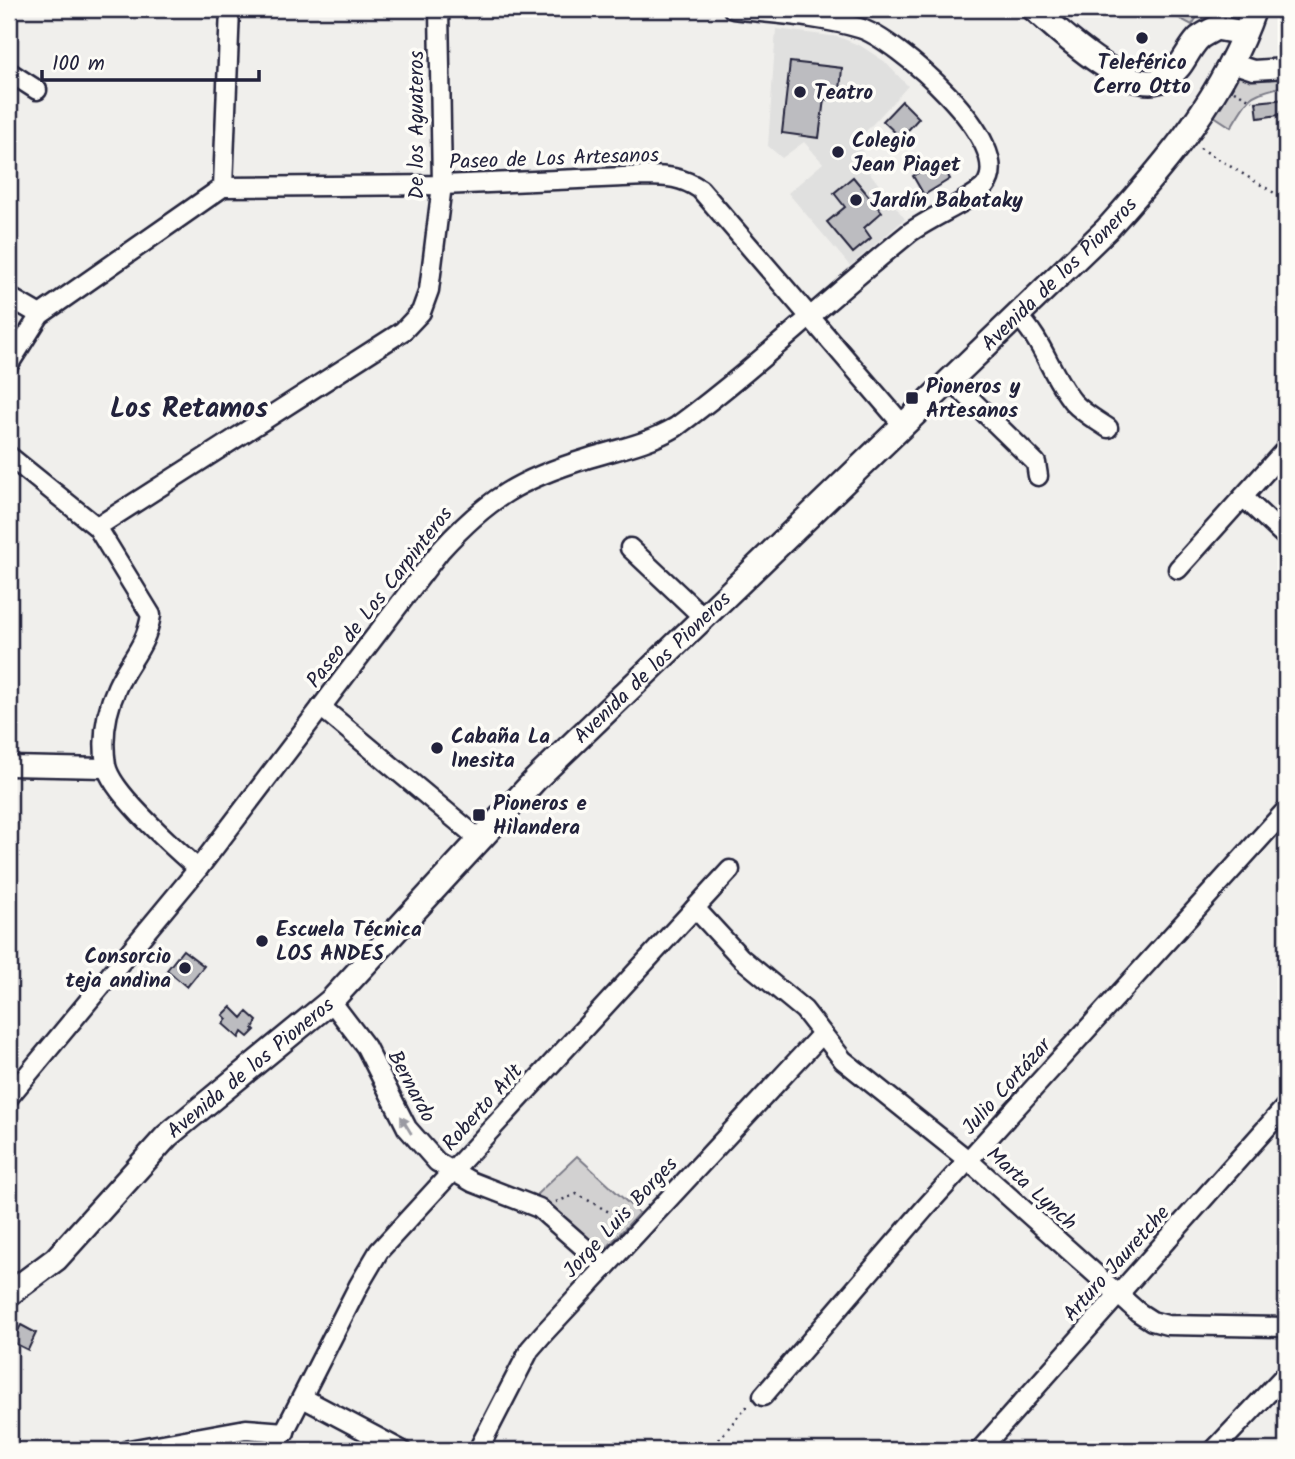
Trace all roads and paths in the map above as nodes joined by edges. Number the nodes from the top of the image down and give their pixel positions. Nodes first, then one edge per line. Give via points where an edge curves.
1 (230, 9) edge
2 (439, 9) edge
3 (733, 9) edge
4 (1034, 9) edge
5 (1254, 9) edge
6 (1244, 33) junction
7 (1232, 63) junction
8 (1286, 68) edge
9 (9, 72) edge
10 (1228, 88) dead end
11 (37, 90) dead end
12 (1253, 101) dead end
13 (1185, 139) junction
14 (442, 186) junction
15 (223, 187) junction
16 (1286, 200) edge
17 (9, 297) edge
18 (40, 315) junction
19 (1017, 315) junction
20 (808, 318) junction
21 (9, 364) edge
22 (950, 379) junction
23 (902, 424) junction
24 (1108, 428) dead end
25 (1286, 449) edge
26 (9, 456) edge
27 (1038, 475) dead end
28 (1243, 497) junction
29 (97, 527) junction
30 (1286, 537) edge
31 (630, 548) dead end
32 (1178, 569) dead end
33 (704, 618) junction
34 (321, 707) junction
35 (9, 766) edge
36 (106, 768) junction
37 (1286, 810) edge
38 (478, 839) junction
39 (198, 869) junction
40 (730, 870) dead end
41 (695, 908) junction
42 (331, 1001) junction
43 (821, 1034) junction
44 (9, 1097) edge
45 (1286, 1106) edge
46 (968, 1161) junction
47 (453, 1173) junction
48 (539, 1208) junction
49 (639, 1229) junction
50 (605, 1266) junction
51 (9, 1294) edge
52 (1117, 1296) junction
53 (1286, 1328) edge
54 (1286, 1374) edge
55 (763, 1396) joint
56 (303, 1398) junction
57 (285, 1432) junction
58 (130, 1450) edge
59 (275, 1450) edge
60 (401, 1450) edge
61 (478, 1450) edge
62 (710, 1450) edge
63 (980, 1450) edge
64 (1214, 1450) edge

1 - 15 street
2 - 14 street, De los Aguateros
3 - 20 street, Paseo de Los Carpinteros via 861,28 923,70 972,124 988,152 990,173 984,186 911,231
4 - 6 main road via 1101,64 1145,84 1164,80 1178,70 1198,39 1216,28
5 - 6 main road, Avenida de los Pioneros
6 - 7 main road, Avenida de los Pioneros
7 - 8 street via 1253,70
7 - 13 main road, Avenida de los Pioneros
9 - 11 street
10 - 12 path
13 - 16 path
13 - 19 main road, Avenida de los Pioneros via 1107,229
14 - 15 street, Paseo de Los Artesanos
14 - 20 street, Paseo de Los Artesanos via 646,176 686,180 706,197
14 - 29 street, De los Aguateros via 429,290 421,312 403,331
15 - 18 street
17 - 18 street
18 - 21 street
19 - 22 main road, Avenida de los Pioneros
19 - 24 street via 1034,331 1076,405
20 - 23 street, Paseo de Los Artesanos
20 - 34 street, Paseo de Los Carpinteros via 699,410 655,439 520,483 471,517
22 - 23 main road, Avenida de los Pioneros
22 - 27 street via 1037,463
23 - 33 main road, Avenida de los Pioneros
25 - 28 street
26 - 29 street
28 - 30 street
28 - 32 street
29 - 36 street via 151,615 148,637 107,710
31 - 33 street
33 - 38 main road, Avenida de los Pioneros
34 - 38 street
34 - 39 street, Paseo de Los Carpinteros
35 - 36 street
36 - 39 street via 140,816
37 - 46 street, Julio Cortázar
38 - 42 main road, Avenida de los Pioneros
39 - 44 street, Paseo de Los Carpinteros
40 - 41 street, Roberto Arlt
41 - 43 street, Marta Lynch via 741,958 804,1010
41 - 47 street, Roberto Arlt
47 -> 42 street, Bernardo via 407,1128 366,1047
42 - 51 main road, Avenida de los Pioneros via 167,1136 56,1259
43 - 46 street, Marta Lynch via 843,1060
43 - 49 street, Jorge Luis Borges
45 - 52 street, Arturo Jauretche
46 - 52 street, Marta Lynch
46 - 55 street, Julio Cortázar
47 - 48 street, Bernardo
47 - 56 street, Roberto Arlt via 379,1251
48 - 49 path via 577,1194
48 - 50 street, Bernardo
49 - 50 street, Jorge Luis Borges
50 - 61 street, Jorge Luis Borges via 530,1349
52 - 53 street, Marta Lynch via 1152,1321 1167,1325
52 - 63 street, Arturo Jauretche
54 - 64 street
55 - 62 path via 755,1408 746,1407
56 - 57 street, Roberto Arlt
56 - 60 street
57 - 58 street via 246,1429
57 - 59 street, Roberto Arlt

